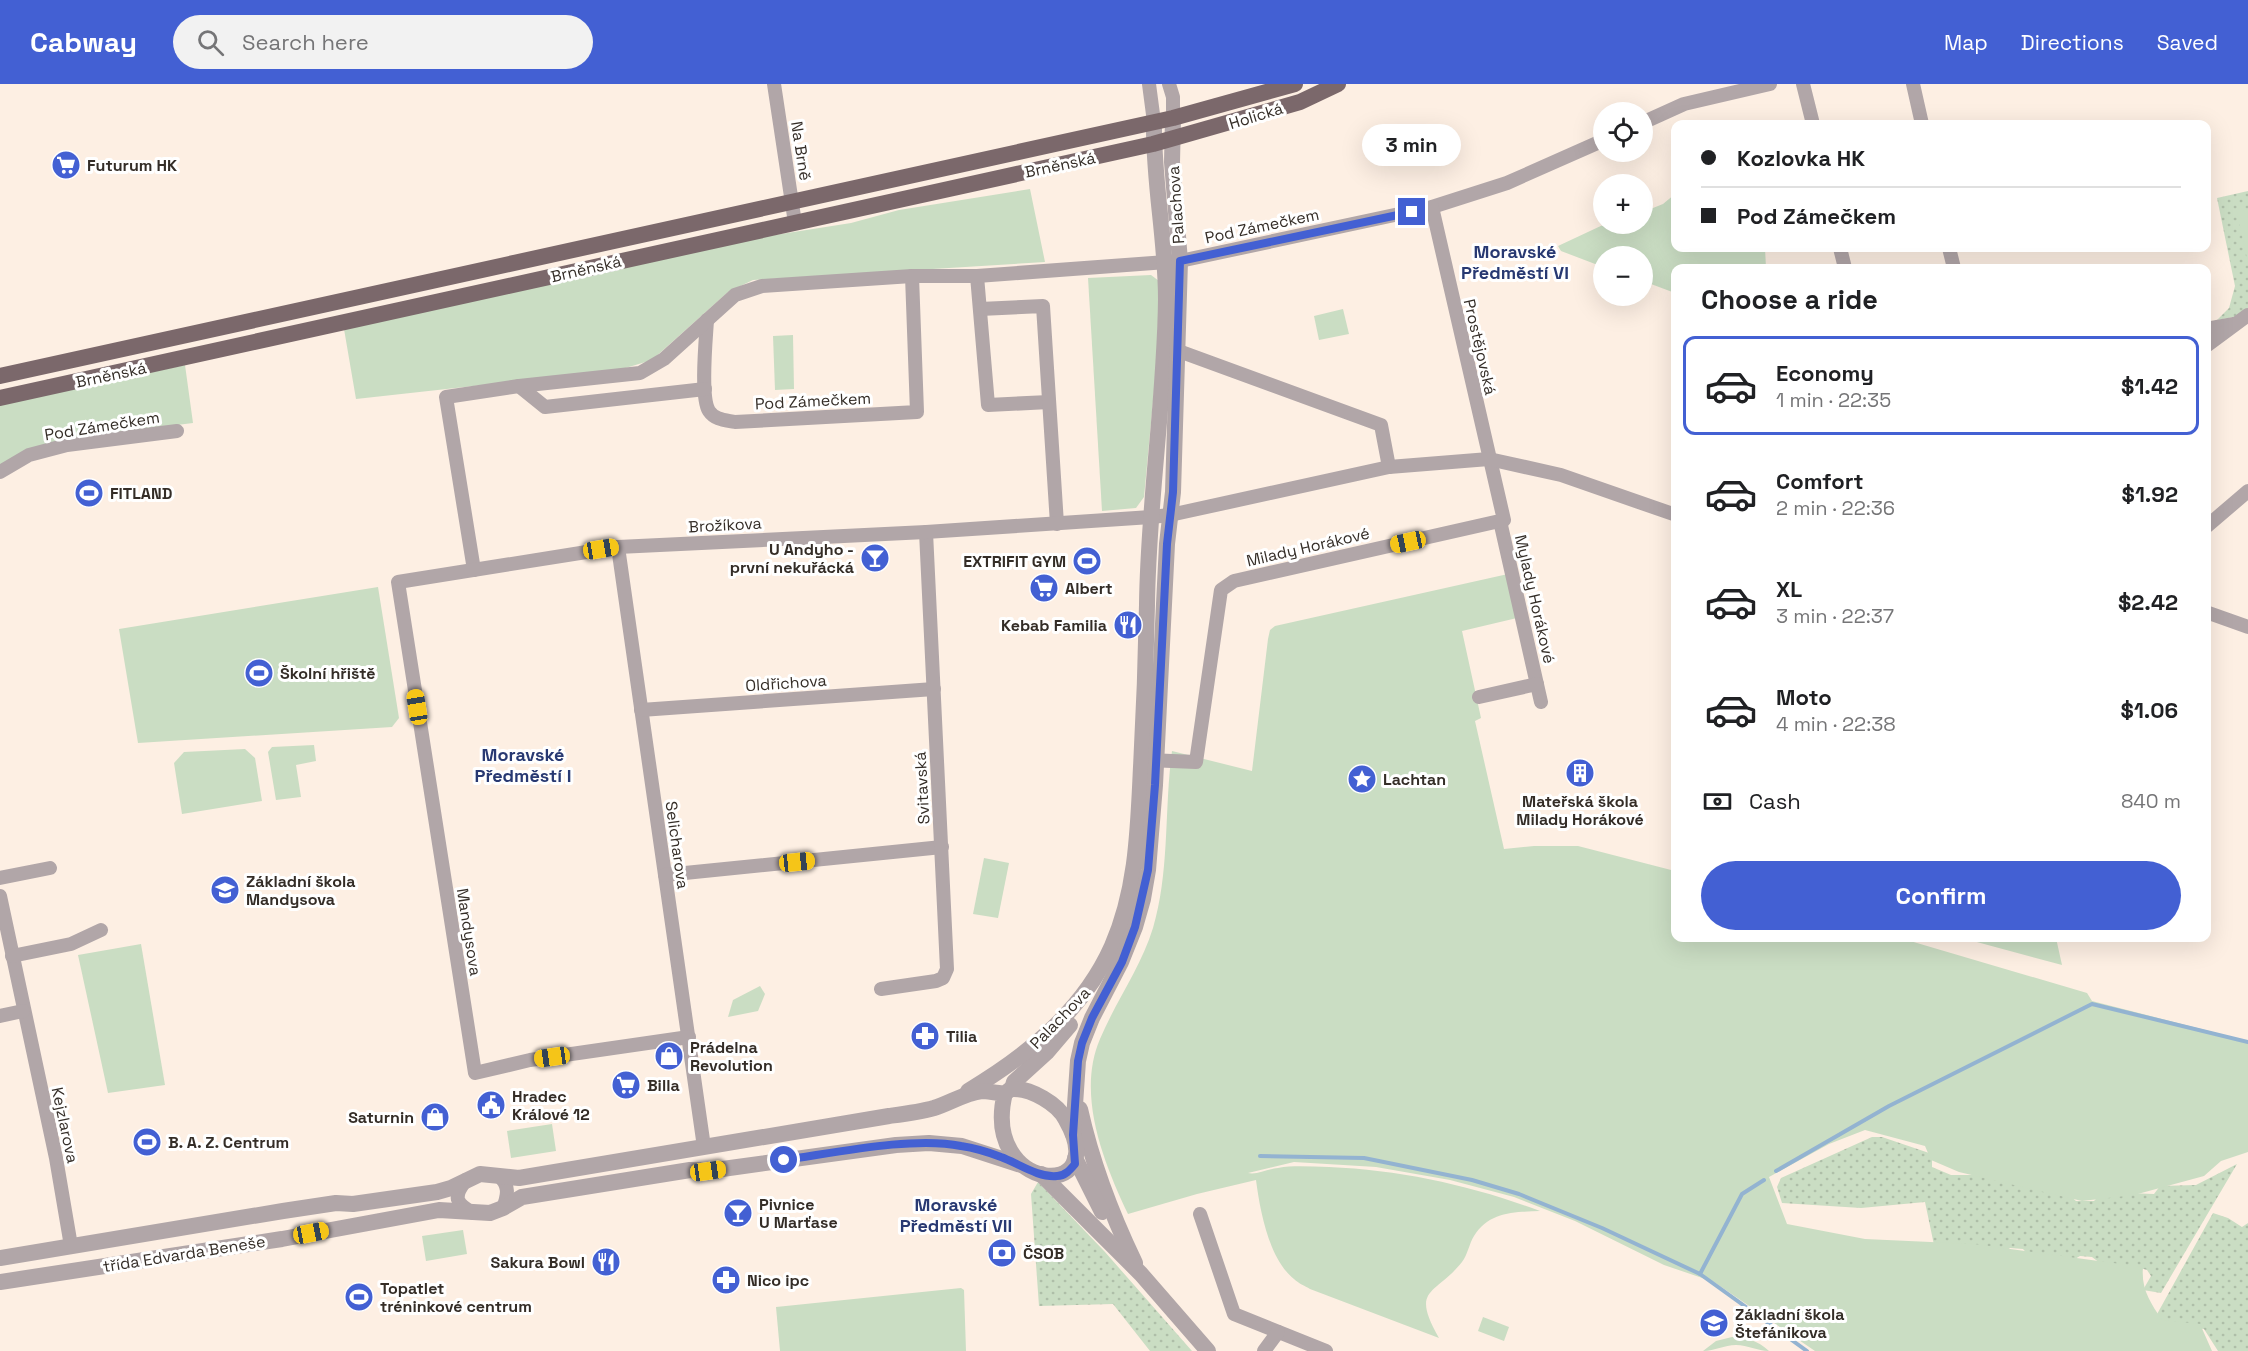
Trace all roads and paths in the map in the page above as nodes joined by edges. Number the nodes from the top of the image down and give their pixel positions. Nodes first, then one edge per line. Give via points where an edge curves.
1 (774, 84) edge
2 (1149, 84) edge
3 (1169, 84) edge
4 (1295, 84) edge
5 (1338, 84) edge
6 (1770, 84) edge
7 (1803, 84) edge
8 (1913, 84) edge
9 (1173, 118) junction
10 (1653, 118) edge
11 (1811, 120) edge
12 (1921, 120) edge
13 (1154, 122) junction
14 (1172, 140) junction
15 (1153, 144) junction
16 (1593, 145) edge
17 (792, 202) junction
18 (1432, 207) junction
19 (795, 223) junction
20 (1173, 262) junction
21 (912, 276) junction
22 (977, 276) junction
23 (980, 309) junction
24 (2248, 315) edge
25 (707, 320) junction
26 (2236, 324) junction
27 (2211, 328) edge
28 (2211, 342) edge
29 (1176, 350) junction
30 (0, 375) edge
31 (519, 386) junction
32 (705, 389) junction
33 (0, 398) edge
34 (1049, 402) junction
35 (177, 431) dead end
36 (1490, 459) junction
37 (1389, 467) junction
38 (0, 472) edge
39 (2248, 491) edge
40 (1671, 513) edge
41 (1170, 515) junction
42 (1151, 518) junction
43 (1500, 521) junction
44 (2211, 523) edge
45 (1057, 524) junction
46 (926, 532) junction
47 (618, 547) junction
48 (474, 570) junction
49 (398, 582) joint
50 (2211, 614) edge
51 (2248, 627) edge
52 (1537, 684) junction
53 (934, 689) junction
54 (1479, 697) dead end
55 (1540, 702) dead end
56 (641, 710) junction
57 (1149, 760) junction
58 (942, 847) junction
59 (50, 868) dead end
60 (665, 875) junction
61 (0, 878) edge
62 (0, 896) edge
63 (101, 930) dead end
64 (12, 956) junction
65 (1090, 987) junction
66 (881, 989) dead end
67 (23, 1011) junction
68 (0, 1016) edge
69 (689, 1037) junction
70 (1076, 1087) junction
71 (1008, 1091) junction
72 (953, 1101) junction
73 (1073, 1135) junction
74 (704, 1147) junction
75 (1075, 1158) junction
76 (1024, 1167) junction
77 (1041, 1174) junction
78 (498, 1175) junction
79 (466, 1180) junction
80 (503, 1208) junction
81 (473, 1213) junction
82 (1200, 1214) dead end
83 (71, 1246) junction
84 (0, 1258) edge
85 (1141, 1274) junction
86 (0, 1282) edge
87 (1278, 1332) junction
88 (1208, 1351) edge
89 (1264, 1351) edge
90 (1326, 1351) edge

1 - 17 street, Na Brně
2 - 13 street
3 - 9 street
4 - 9 main road, Holická
5 - 14 main road, Holická via 1300,102
6 - 10 street via 1684,104
7 - 11 street
8 - 12 street
9 - 13 main road, Holická
9 - 14 street, Palachova
13 - 15 street, Palachova
13 - 17 main road, Brněnská
14 - 15 main road, Brněnská
14 - 20 street, Palachova
15 - 19 main road, Brněnská
15 - 20 street, Palachova
16 - 18 street, Pod Zámečkem via 1508,183
17 - 19 street, Na Brně
17 - 30 main road, Brněnská
18 - 20 street, Pod Zámečkem
18 - 36 street, Prostějovská
19 - 33 main road, Brněnská
20 - 22 street, Pod Zámečkem
20 - 29 street, Palachova
20 - 42 street, Palachova
21 - 22 street, Pod Zámečkem
21 - 25 street, Pod Zámečkem via 762,286 735,295
21 - 32 street, Pod Zámečkem via 917,412 735,422 718,419 708,410
22 - 23 street
23 - 34 street via 988,405
23 - 34 street via 1043,306
24 - 26 street
25 - 31 street, Pod Zámečkem via 664,359 640,373
25 - 32 street, Pod Zámečkem
26 - 27 street
26 - 28 street
29 - 37 street via 1382,425
29 - 41 street, Palachova
31 - 32 street via 545,407
31 - 48 street, Pod Zámečkem via 446,397
34 - 45 street
35 - 38 street, Pod Zámečkem via 67,445 29,455
36 - 37 street
36 - 40 street via 1561,475
36 - 43 street via 1504,520
37 - 41 street
39 - 44 street
41 - 42 street
41 - 57 street, Palachova
42 - 45 street, Brožíkova
42 - 57 street, Palachova via 1146,672
43 - 52 street, Mylady Horákové
43 - 57 street, Milady Horákové via 1234,581 1221,590 1196,762
45 - 46 street, Brožíkova
46 - 47 street, Brožíkova
46 - 53 street, Svitavská
47 - 48 street, Brožíkova
47 - 56 street, Selicharova
48 - 49 street, Brožíkova
49 - 69 street, Mandysova via 475,1073 530,1060
50 - 51 street
52 - 54 street, Mylady Horákové
52 - 55 street, Mylady Horákové
53 - 56 street, Oldřichova
53 - 58 street, Svitavská
56 - 60 street, Selicharova
57 - 65 street, Palachova via 1129,895 1113,944
57 - 70 street, Palachova via 1148,870 1143,899 1122,962 1082,1043
58 - 60 street
58 - 66 street, Svitavská via 946,975 936,981
59 - 61 street
60 - 69 street, Selicharova
62 - 64 street, Kejzlarova
63 - 64 street via 71,944
64 - 67 street, Kejzlarova
65 - 71 street via 1065,1032
65 - 72 street, Palachova via 1027,1052
67 - 68 street
67 - 83 street, Kejzlarova
69 - 74 street, Selicharova
70 - 73 street, Palachova
70 - 85 street via 1090,1149 1112,1215
71 - 72 street, třída Edvarda Beneše via 980,1092
71 - 73 street via 1023,1090 1046,1100 1066,1118
71 - 76 street via 1001,1111 1004,1139
72 - 74 street, třída Edvarda Beneše via 913,1112
73 - 75 street
74 - 78 street, třída Edvarda Beneše via 519,1178
75 - 77 street via 1066,1174
75 - 85 street via 1105,1218
76 - 77 street
76 - 80 street, třída Edvarda Beneše via 947,1143 896,1145 708,1171 690,1170 522,1197
77 - 85 street
78 - 79 street, třída Edvarda Beneše via 480,1174
78 - 80 street via 508,1189
79 - 81 street via 458,1198 461,1206
79 - 83 street, třída Edvarda Beneše via 437,1192 336,1203
80 - 81 street, třída Edvarda Beneše
81 - 86 street, třída Edvarda Beneše via 439,1210 282,1239
82 - 87 street via 1234,1314
83 - 84 street, třída Edvarda Beneše
85 - 88 street
87 - 89 street
87 - 90 street

